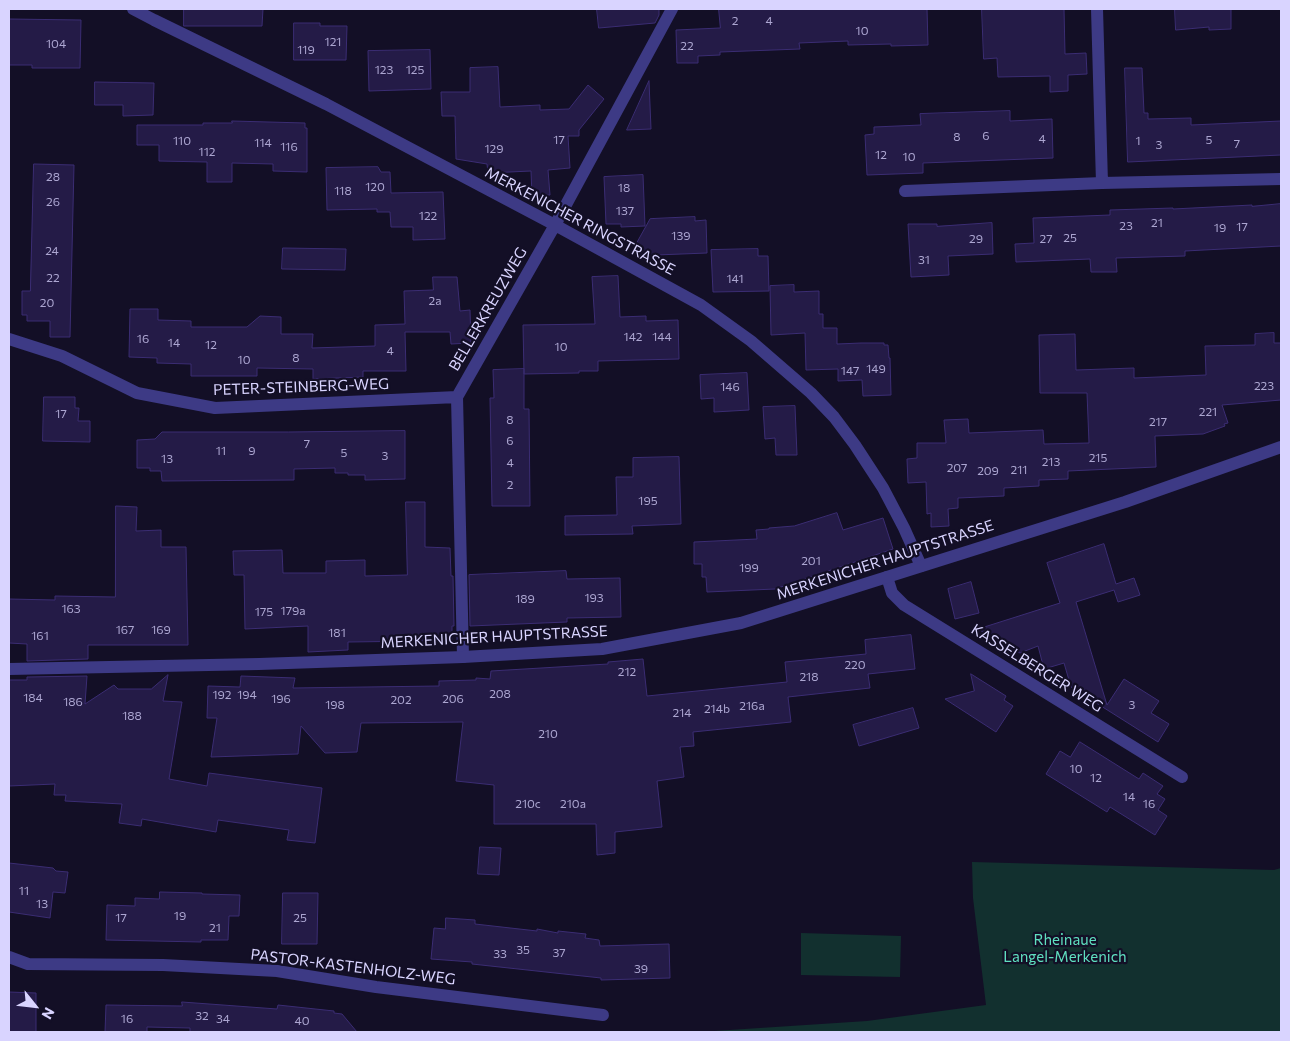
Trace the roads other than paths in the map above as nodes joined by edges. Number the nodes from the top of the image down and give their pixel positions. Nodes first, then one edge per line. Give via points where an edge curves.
1 (133, 9) edge
2 (672, 9) edge
3 (1097, 9) edge
4 (1281, 179) edge
5 (1102, 183) junction
6 (905, 191) dead end
7 (555, 225) junction
8 (9, 338) edge
9 (457, 397) junction
10 (1281, 447) edge
11 (921, 566) junction
12 (887, 577) junction
13 (463, 657) junction
14 (9, 669) edge
15 (1182, 776) dead end
16 (9, 957) edge
17 (603, 1015) dead end

1 - 7 street, MERKENICHER RINGSTRASSE via 326,104
2 - 7 street, BELLERKREUZWEG
3 - 5 street
4 - 5 street
5 - 6 street
7 - 9 street, BELLERKREUZWEG
7 - 11 street, MERKENICHER RINGSTRASSE via 701,305 751,341 811,394 856,445 883,488
8 - 9 street, PETER-STEINBERG-WEG via 62,356 137,393 215,408
9 - 13 street
10 - 11 street, MERKENICHER HAUPTSTRASSE via 1125,502
11 - 12 street, MERKENICHER HAUPTSTRASSE
12 - 13 street, MERKENICHER HAUPTSTRASSE via 741,623 602,649
12 - 15 street, KASSELBERGER WEG via 892,593 904,605
13 - 14 street, MERKENICHER HAUPTSTRASSE
16 - 17 street, PASTOR-KASTENHOLZ-WEG via 28,964 163,965 277,971 376,987

